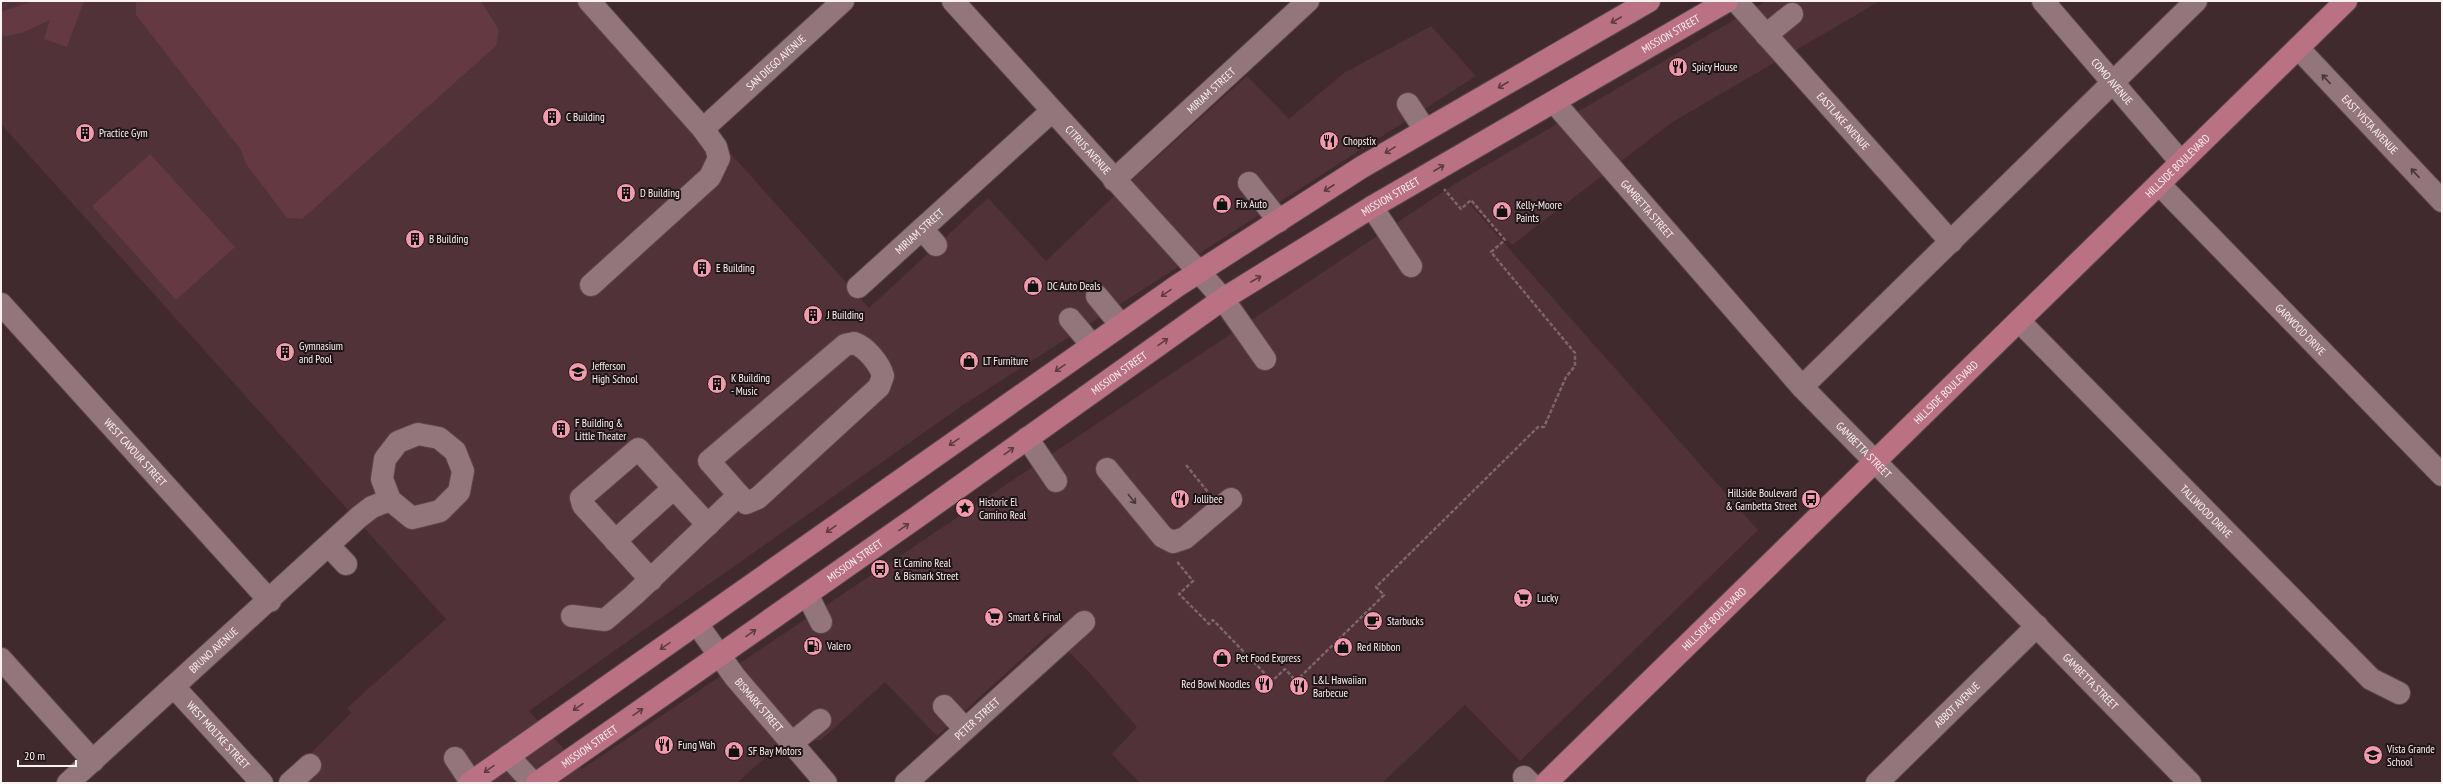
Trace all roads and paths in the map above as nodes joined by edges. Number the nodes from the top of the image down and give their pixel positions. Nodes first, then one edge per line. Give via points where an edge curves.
1 (589, 1) edge
2 (843, 1) edge
3 (953, 1) edge
4 (1308, 1) edge
5 (1649, 1) edge
6 (1727, 1) edge
7 (1736, 1) edge
8 (2043, 1) edge
9 (2196, 1) edge
10 (2346, 1) edge
11 (1792, 14) dead end
12 (1766, 35) junction
13 (2298, 48) junction
14 (2113, 82) junction
15 (1554, 102) junction
16 (1408, 104) dead end
17 (1052, 111) junction
18 (705, 127) junction
19 (1424, 130) junction
20 (2181, 162) junction
21 (1431, 173) junction
22 (1114, 180) junction
23 (1249, 183) dead end
24 (2159, 184) junction
25 (2442, 202) edge
26 (1372, 208) junction
27 (1279, 221) junction
28 (1951, 242) junction
29 (1411, 266) dead end
30 (1200, 273) junction
31 (591, 285) dead end
32 (858, 287) dead end
33 (1097, 296) dead end
34 (1222, 299) junction
35 (1, 304) edge
36 (1070, 319) dead end
37 (2019, 321) junction
38 (1121, 325) junction
39 (1092, 345) junction
40 (1265, 359) dead end
41 (1802, 387) junction
42 (1027, 438) junction
43 (1874, 462) junction
44 (1186, 465) dead end
45 (1107, 469) dead end
46 (2442, 475) edge
47 (1056, 481) dead end
48 (674, 488) junction
49 (739, 495) junction
50 (390, 500) dead end
51 (1226, 504) joint
52 (708, 525) junction
53 (615, 541) junction
54 (329, 546) junction
55 (1183, 558) dead end
56 (346, 564) dead end
57 (651, 580) junction
58 (807, 594) junction
59 (270, 601) junction
60 (572, 616) dead end
61 (821, 622) dead end
62 (1084, 622) dead end
63 (697, 624) junction
64 (2037, 626) junction
65 (719, 655) junction
66 (1, 660) edge
67 (175, 688) junction
68 (2399, 693) dead end
69 (944, 706) dead end
70 (820, 720) dead end
71 (965, 729) junction
72 (792, 743) junction
73 (508, 756) junction
74 (455, 758) dead end
75 (93, 761) junction
76 (310, 765) dead end
77 (68, 783) edge
78 (262, 783) edge
79 (290, 783) edge
80 (470, 783) edge
81 (533, 783) edge
82 (537, 783) edge
83 (826, 783) edge
84 (906, 783) edge
85 (1546, 783) edge
86 (1877, 783) edge
87 (2190, 783) edge

1 - 18 street
2 - 18 street, SAN DIEGO AVENUE
3 - 17 street, CITRUS AVENUE
4 - 22 street, MIRIAM STREET
5 -> 19 main road
6 - 15 main road, MISSION STREET
7 - 12 street, EASTLAKE AVENUE
8 - 14 street, COMO AVENUE
9 - 14 street
10 - 13 main road, HILLSIDE BOULEVARD
11 - 12 street
12 - 28 street, EASTLAKE AVENUE
13 - 20 main road, HILLSIDE BOULEVARD
25 -> 13 street, EAST VISTA AVENUE
14 - 20 street, COMO AVENUE
14 - 28 street
21 -> 15 main road, MISSION STREET
15 - 41 street, GAMBETTA STREET
16 - 19 street
17 - 22 street, CITRUS AVENUE
17 - 32 street, MIRIAM STREET via 929,237
18 - 31 street via 719,158 710,177
19 -> 27 main road
20 - 24 main road, HILLSIDE BOULEVARD
21 - 26 main road, MISSION STREET
21 - 55 path via 1461,209 1471,200 1505,240 1491,252 1575,353 1576,366 1566,377 1544,427 1538,428 1518,446 1380,582 1376,587 1384,595 1296,680 1285,669 1272,681 1213,620 1209,624 1179,594 1193,581 1178,563
22 - 30 street, CITRUS AVENUE
23 - 27 street
24 - 37 main road, HILLSIDE BOULEVARD
24 - 46 street, GARWOOD DRIVE
26 - 29 street
34 -> 26 main road, MISSION STREET
27 - 30 main road
28 - 41 street
30 - 34 street, CITRUS AVENUE
30 -> 38 main road
33 - 38 street
34 - 40 street, CITRUS AVENUE
42 -> 34 main road, MISSION STREET
35 - 59 street, WEST CAVOUR STREET
36 - 39 street
37 - 43 main road, HILLSIDE BOULEVARD
37 - 68 street, TALLWOOD DRIVE via 2371,680
38 - 39 main road
39 -> 63 main road
41 - 43 street, GAMBETTA STREET
42 - 47 street
58 -> 42 main road, MISSION STREET
43 - 64 street, GAMBETTA STREET
43 - 85 main road, HILLSIDE BOULEVARD
44 - 51 path
45 -> 51 street via 1163,537 1169,540 1177,542 1185,538
48 - 52 street
48 - 53 street
48 - 53 street via 638,449 581,498 583,505
49 - 49 street via 709,461 845,345 860,345 881,368 883,376 879,387 758,498 746,503
49 - 52 street
50 - 54 street, BRUNO AVENUE via 372,507
52 - 57 street
53 - 57 street
54 - 56 street
54 - 59 street, BRUNO AVENUE
57 - 60 street via 605,620
58 - 61 street
65 -> 58 main road, MISSION STREET
59 - 67 street, BRUNO AVENUE
62 - 71 street, PETER STREET
63 - 65 street, BISMARK STREET
63 -> 73 main road
64 - 86 street, ABBOT AVENUE
64 - 87 street, GAMBETTA STREET
65 - 72 street, BISMARK STREET via 747,704
82 -> 65 main road, MISSION STREET
66 - 75 street
67 - 75 street, BRUNO AVENUE
67 - 78 street, WEST MOLTKE STREET
69 - 71 street
70 - 72 street
71 - 84 street, PETER STREET
72 - 83 street, BISMARK STREET
73 -> 80 main road
73 - 81 street
74 - 80 street
75 - 77 street, BRUNO AVENUE
76 - 79 street

